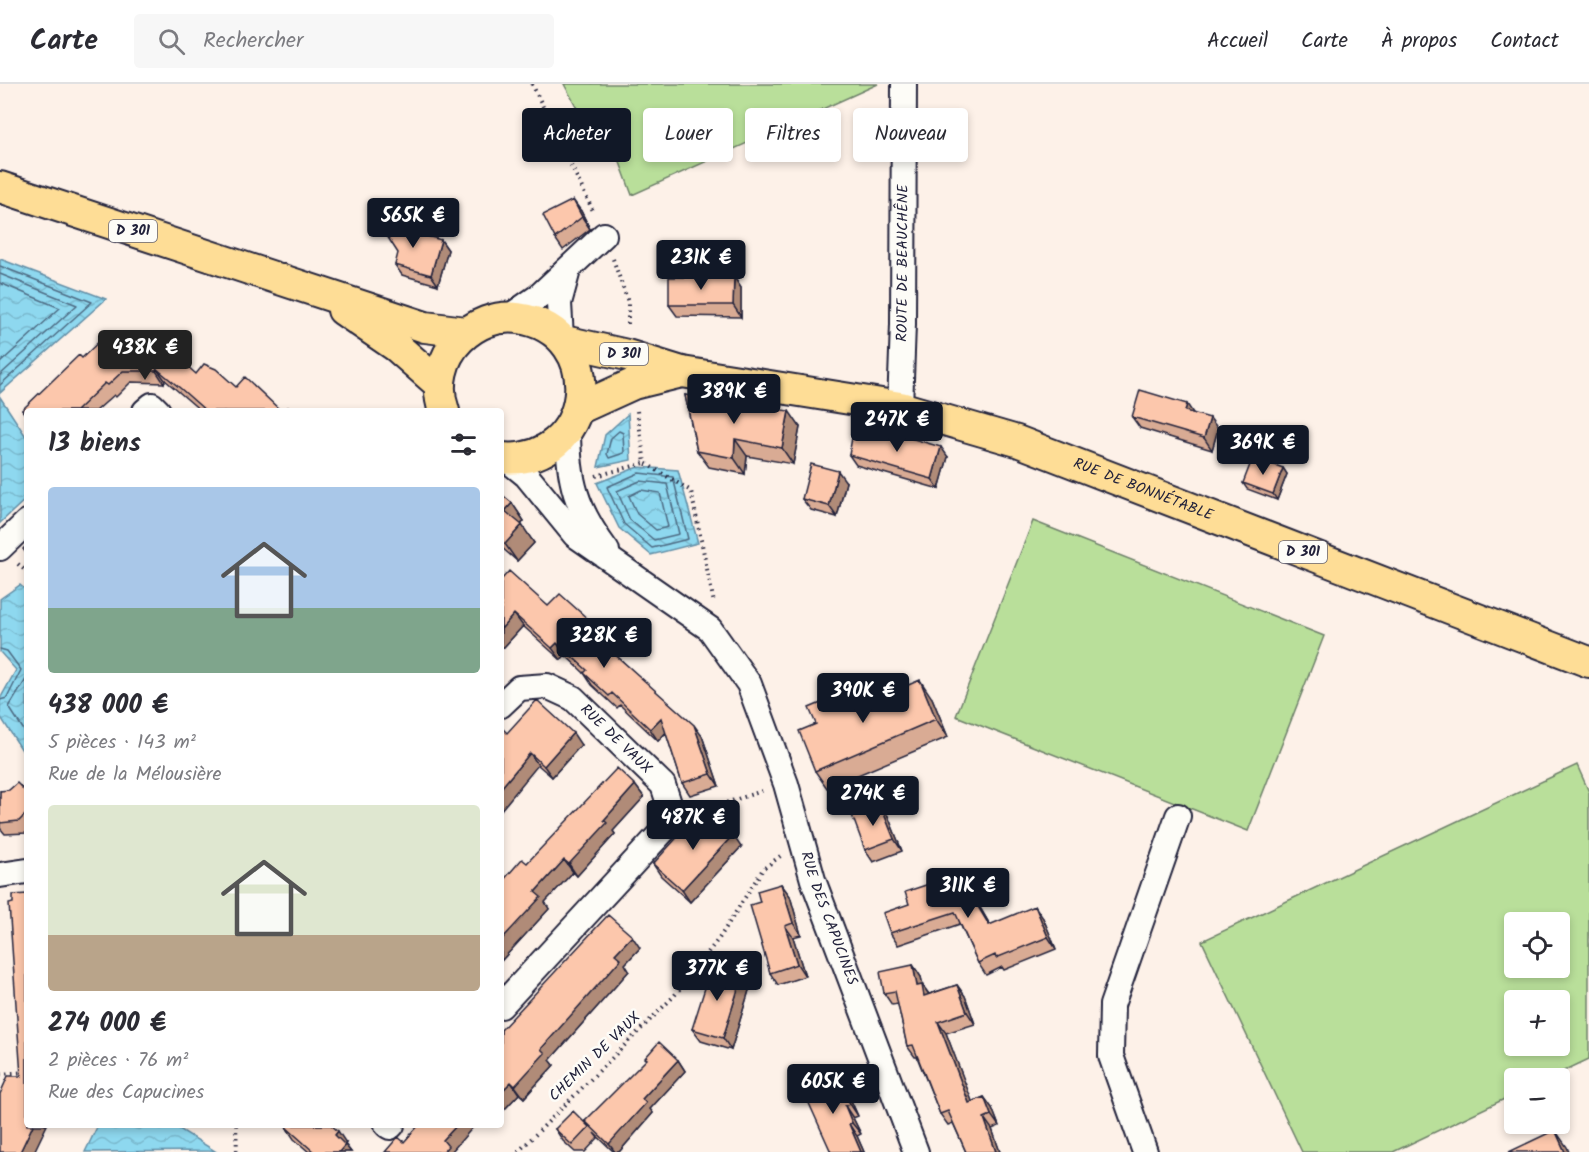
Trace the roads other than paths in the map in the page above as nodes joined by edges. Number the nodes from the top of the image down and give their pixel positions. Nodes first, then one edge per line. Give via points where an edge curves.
1 (904, 84) edge
2 (0, 187) edge
3 (604, 235) road end
4 (569, 267) junction
5 (316, 292) junction
6 (509, 316) junction
7 (466, 332) junction
8 (562, 340) junction
9 (630, 369) junction
10 (441, 401) edge
11 (900, 407) junction
12 (573, 419) junction
13 (504, 458) edge
14 (504, 459) edge
15 (24, 525) edge
16 (0, 548) edge
17 (615, 563) junction
18 (1589, 662) edge
19 (504, 702) edge
20 (1178, 816) dead end
21 (24, 871) edge
22 (0, 875) edge
23 (504, 1003) edge
24 (916, 1152) edge
25 (1145, 1152) edge

1 - 11 street, ROUTE DE BEAUCHÊNE
2 - 5 main road, D 301
3 - 4 street
4 - 6 street via 539,296
4 - 8 street via 559,303
5 - 7 main road, D 301 via 425,327
5 - 10 main road, D 301 via 397,347
6 - 7 main road via 486,321
6 - 8 main road via 549,328
7 - 10 main road via 443,364
8 - 9 main road, RUE DE BONNÉTABLE / D 301
8 - 12 main road via 580,373 581,391
9 - 11 main road, RUE DE BONNÉTABLE / D 301 via 682,372
9 - 12 main road, D 301
11 - 18 main road, RUE DE BONNÉTABLE / D 301 via 1017,441
12 - 13 main road via 552,445 532,456
12 - 17 street, RUE DES CAPUCINES via 570,483 595,535
14 - 17 street, RUE DES CAPUCINES via 526,475 575,535
15 - 16 street
17 - 24 street, RUE DES CAPUCINES via 710,628 749,684 786,784 813,880
19 - 23 street, RUE DE VAUX via 519,688 547,686 573,698 663,785 674,819
20 - 25 street via 1112,1005 1111,1056
21 - 22 street

